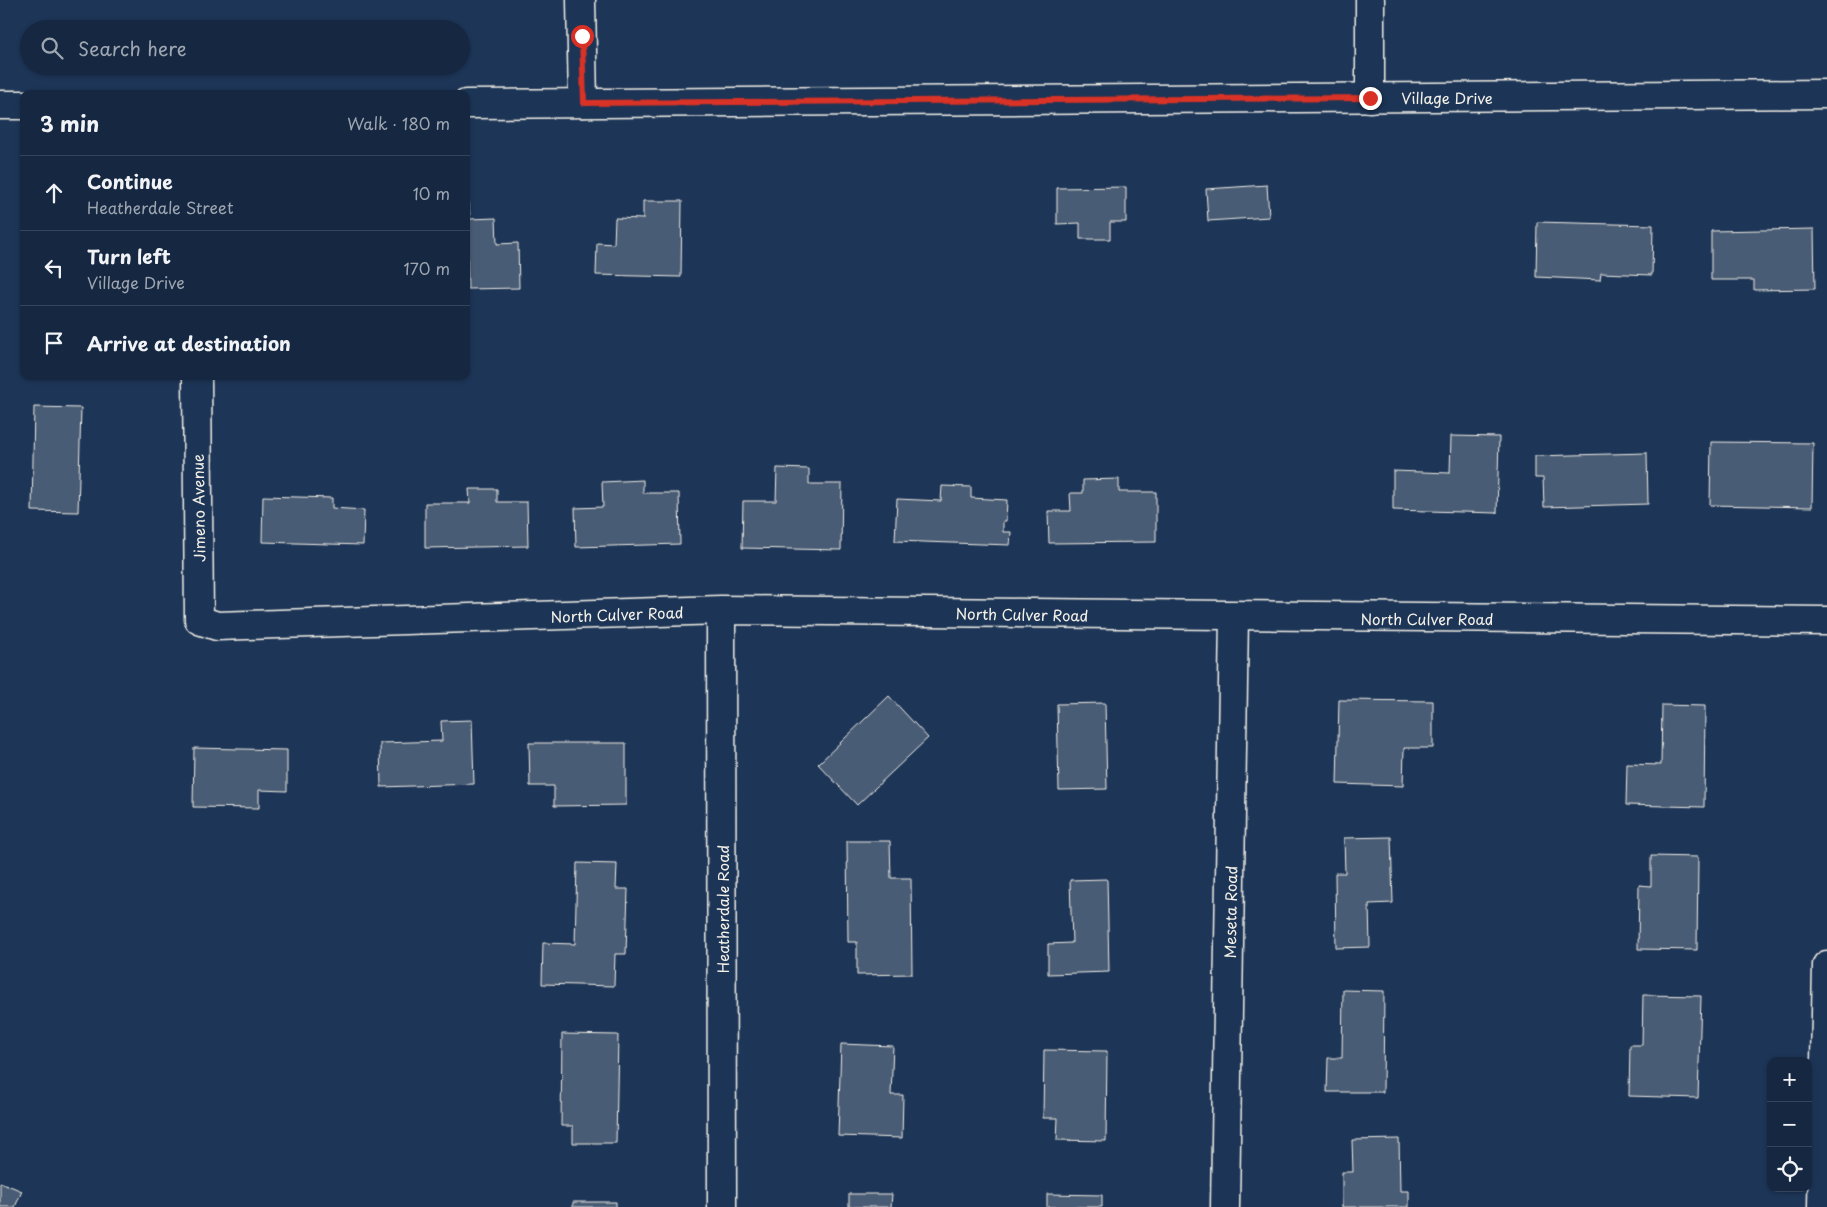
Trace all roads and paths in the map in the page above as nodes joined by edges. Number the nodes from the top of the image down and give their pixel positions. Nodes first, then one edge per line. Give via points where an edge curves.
1 (582, 0) edge
2 (1370, 0) edge
3 (1827, 94) edge
4 (1370, 98) junction
5 (584, 103) junction
6 (470, 104) edge
7 (0, 105) edge
8 (20, 105) edge
9 (197, 380) edge
10 (721, 610) junction
11 (1234, 616) junction
12 (1827, 621) edge
13 (218, 626) joint
14 (1827, 965) edge
15 (722, 1207) edge
16 (1225, 1207) edge
17 (1822, 1207) edge

1 - 5 street
2 - 4 street
3 - 4 street, Village Drive
4 - 5 street, Village Drive
5 - 6 street, Village Drive
7 - 8 street
9 - 13 street, Jimeno Avenue via 199,620
10 - 11 street, North Culver Road
10 - 13 street, North Culver Road
10 - 15 street, Heatherdale Road
11 - 12 street, North Culver Road
11 - 16 street, Meseta Road
14 - 17 street

